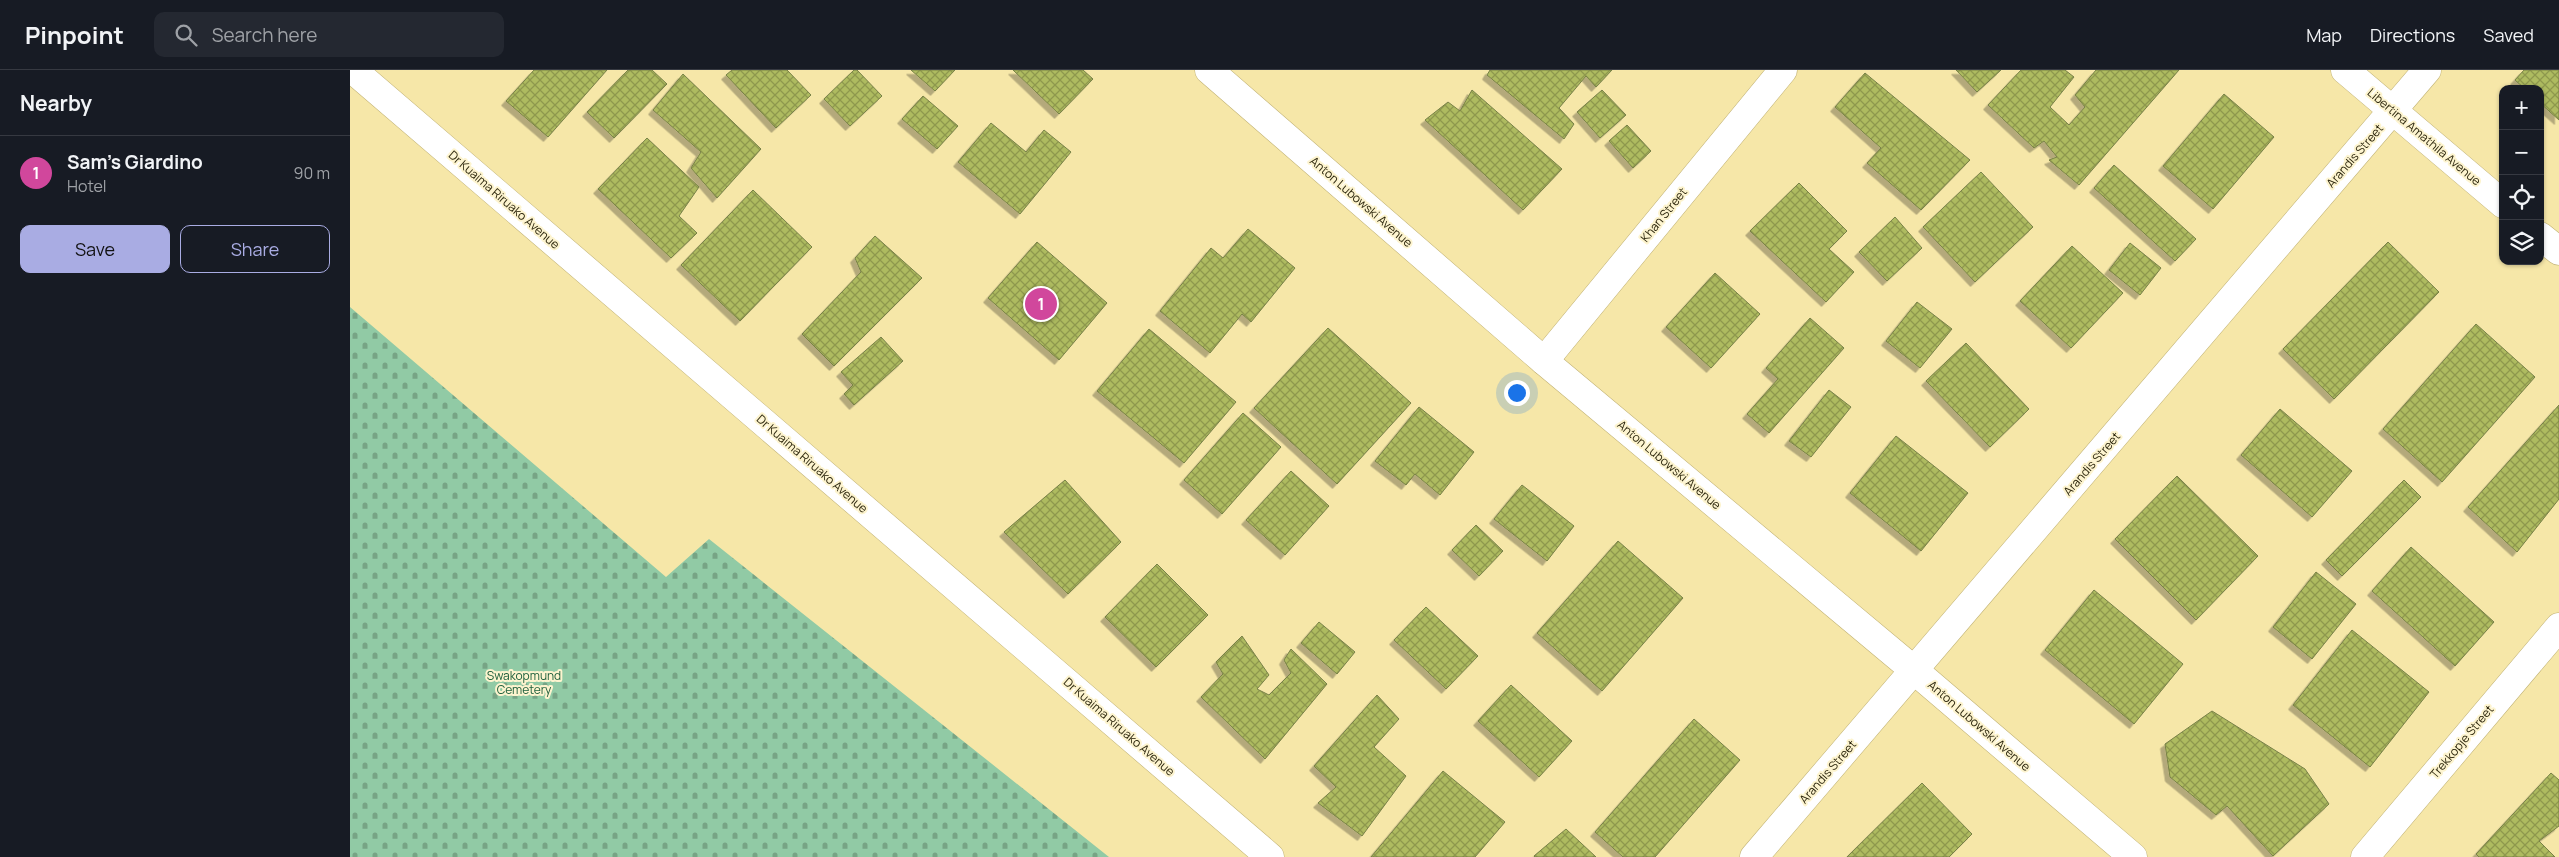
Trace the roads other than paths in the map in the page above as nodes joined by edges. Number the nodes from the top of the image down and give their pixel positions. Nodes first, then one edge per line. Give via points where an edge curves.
1 (354, 70) edge
2 (1209, 70) edge
3 (1783, 70) edge
4 (2345, 70) edge
5 (2427, 70) edge
6 (2393, 112) junction
7 (2499, 201) edge
8 (2544, 239) edge
9 (2559, 252) edge
10 (1544, 360) junction
11 (2559, 627) edge
12 (1915, 671) junction
13 (1270, 857) edge
14 (1754, 857) edge
15 (2133, 857) edge
16 (2365, 857) edge

1 - 13 street, Dr Kuaima Riruako Avenue
2 - 10 street, Anton Lubowski Avenue
3 - 10 street, Khan Street
4 - 6 street, Libertina Amathila Avenue
5 - 6 street, Arandis Street
6 - 7 street, Libertina Amathila Avenue
6 - 12 street, Arandis Street
8 - 9 street
10 - 12 street, Anton Lubowski Avenue
11 - 16 street, Trekkopje Street
12 - 14 street, Arandis Street
12 - 15 street, Anton Lubowski Avenue

